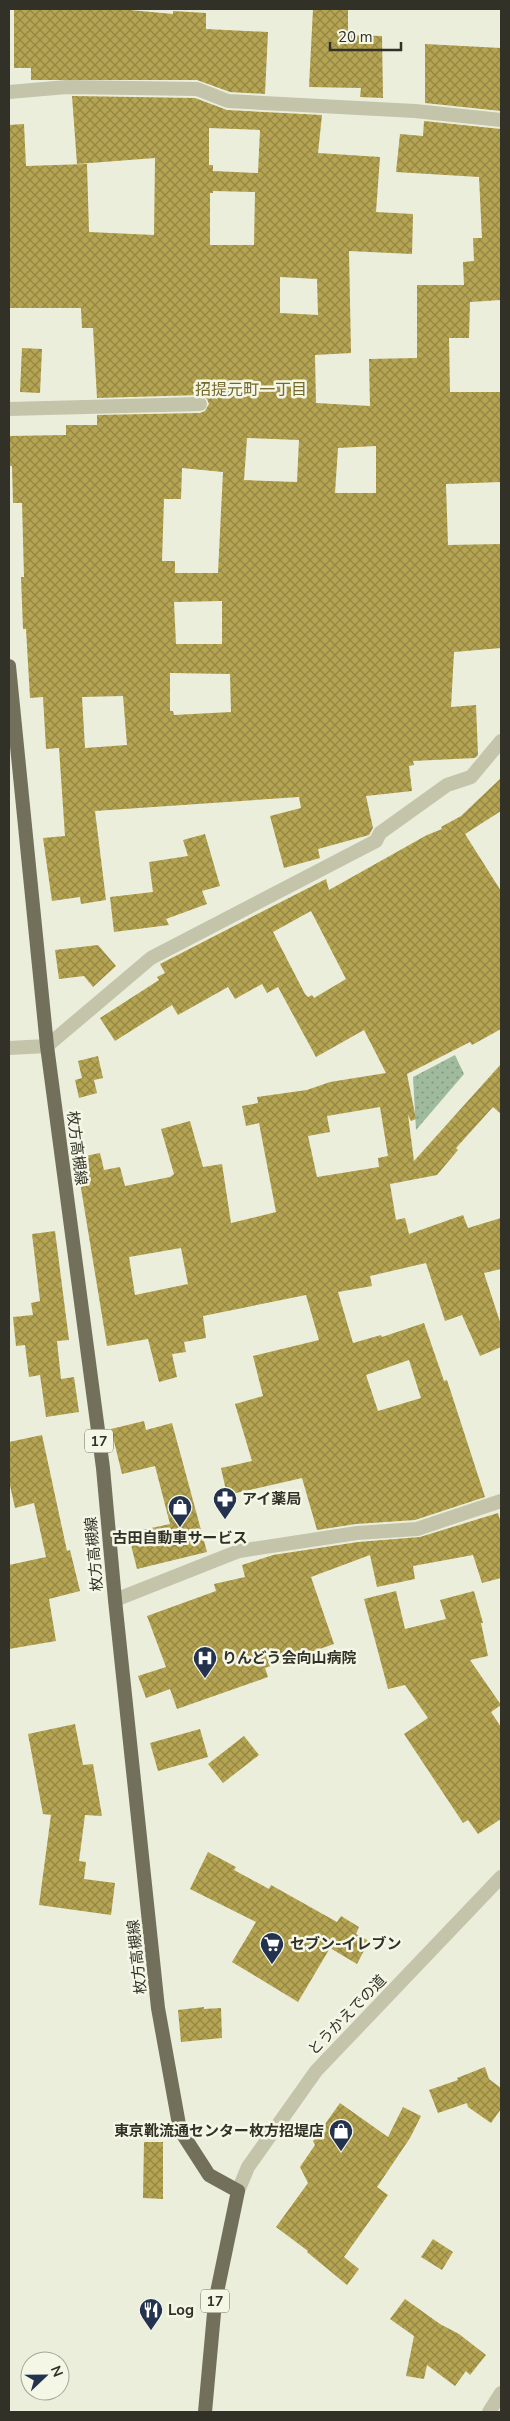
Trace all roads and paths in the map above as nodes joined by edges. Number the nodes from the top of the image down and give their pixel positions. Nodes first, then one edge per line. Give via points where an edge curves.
1 (9, 92) edge
2 (501, 120) edge
3 (200, 404) dead end
4 (9, 409) edge
5 (9, 666) edge
6 (501, 741) edge
7 (47, 1046) junction
8 (9, 1048) edge
9 (501, 1501) edge
10 (114, 1600) junction
11 (501, 1877) edge
12 (238, 2192) junction
13 (501, 2393) edge
14 (204, 2412) edge
15 (489, 2412) edge

1 - 2 street via 67,87 196,90 228,100
3 - 4 street
5 - 7 main road, 枚方高槻線 / 17
6 - 7 street via 471,777 447,785 380,833 376,841 151,958
7 - 8 street
7 - 10 main road, 枚方高槻線 / 17 via 103,1468
9 - 10 street via 417,1529 357,1532 239,1551
10 - 12 main road, 枚方高槻線 / 17 via 158,2008 180,2130 210,2174
11 - 12 street, とうかえでの道 via 316,2072 248,2166
12 - 14 main road, 17 via 215,2302
13 - 15 street

